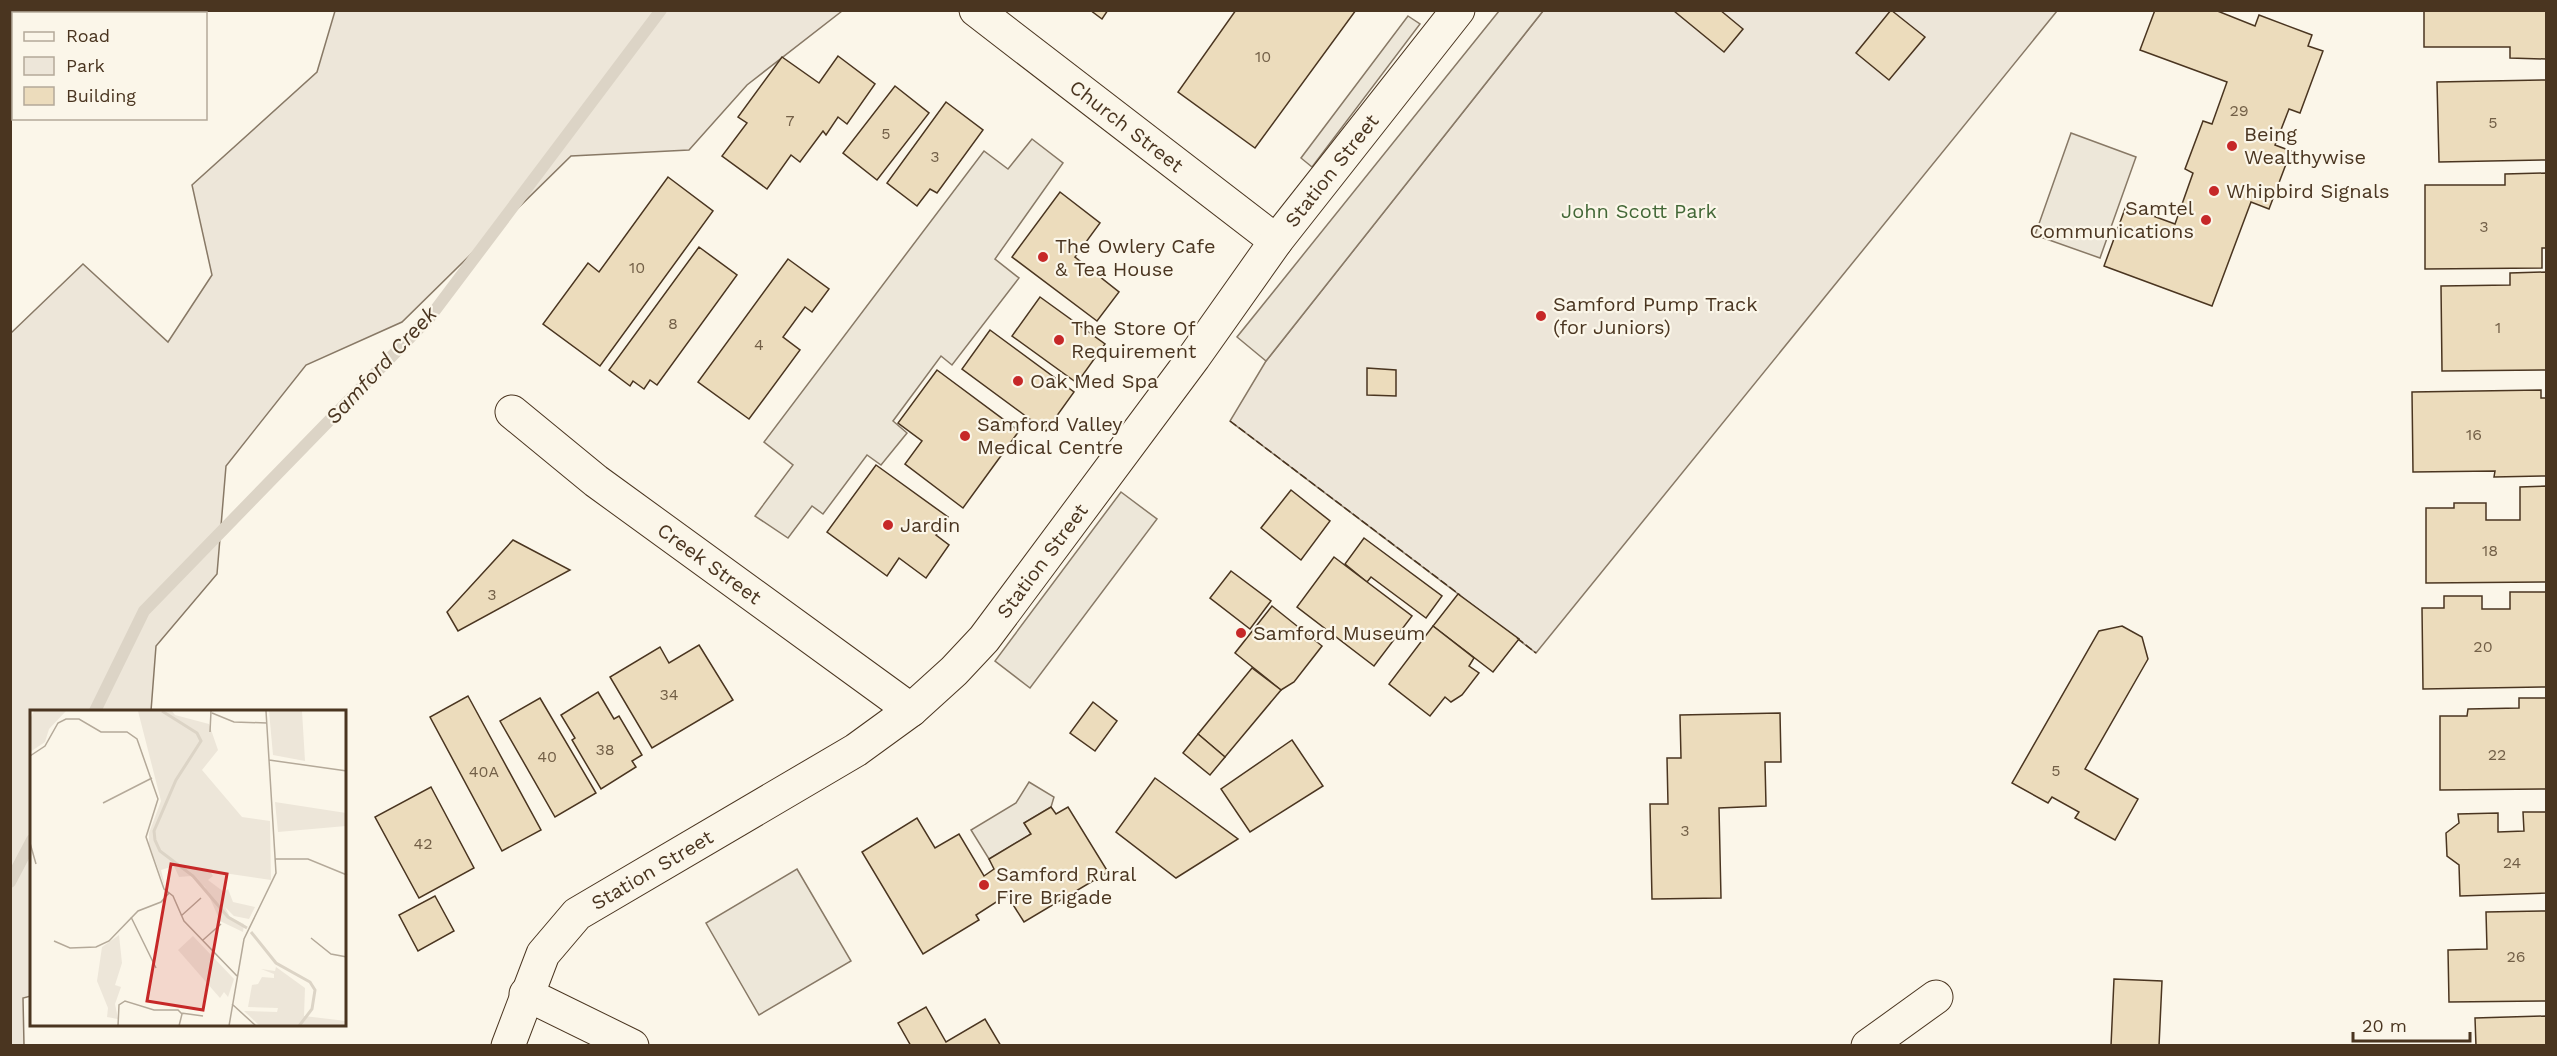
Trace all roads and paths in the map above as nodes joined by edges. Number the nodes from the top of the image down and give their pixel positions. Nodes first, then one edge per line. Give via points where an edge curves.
1 (976, 10) edge
2 (1458, 10) edge
3 (1276, 241) junction
4 (512, 412) dead end
5 (911, 710) junction
6 (526, 994) junction
7 (1936, 997) dead end
8 (508, 1046) edge
9 (632, 1046) edge
10 (1868, 1046) edge

1 - 3 street, Church Street
2 - 3 street, Station Street
3 - 5 street, Station Street via 984,639
4 - 5 street, Creek Street via 596,481
5 - 6 street, Station Street via 856,750 577,914 543,954
6 - 8 street, Station Street
6 - 9 street
7 - 10 street

